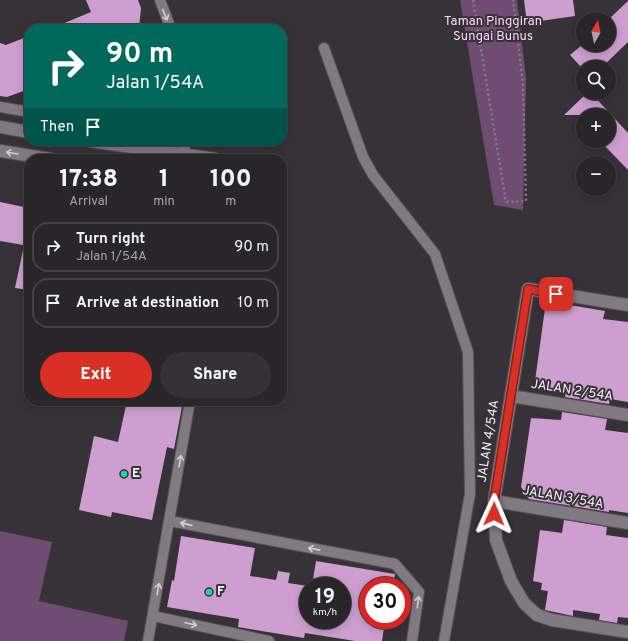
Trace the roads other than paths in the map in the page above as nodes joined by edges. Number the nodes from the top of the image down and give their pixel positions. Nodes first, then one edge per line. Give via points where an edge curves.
1 (160, 0) edge
2 (169, 24) edge
3 (324, 48) dead end
4 (0, 107) edge
5 (24, 111) edge
6 (0, 127) edge
7 (24, 131) edge
8 (124, 146) edge
9 (0, 151) edge
10 (179, 154) edge
11 (24, 155) edge
12 (628, 305) edge
13 (511, 396) junction
14 (189, 406) edge
15 (628, 415) edge
16 (494, 501) junction
17 (170, 521) junction
18 (628, 523) edge
19 (153, 616) junction
20 (628, 632) edge
21 (148, 641) edge
22 (268, 641) edge
23 (412, 641) edge
24 (444, 641) edge

1 -> 2 lane
3 - 24 lane via 363,157 373,175 435,254 468,352 470,494
4 - 5 lane
6 - 7 street
8 - 10 street
11 -> 9 street
12 - 13 street, JALAN 4/54A via 528,289
13 - 15 street, JALAN 2/54A
13 - 16 street, JALAN 4/54A
17 -> 14 lane
16 - 18 street, JALAN 3/54A
16 - 20 street, JALAN 4/54A via 496,540 511,581 528,607 537,615 552,620
19 -> 17 lane
23 -> 17 lane via 419,592 395,564
19 - 21 lane
19 -> 22 lane

